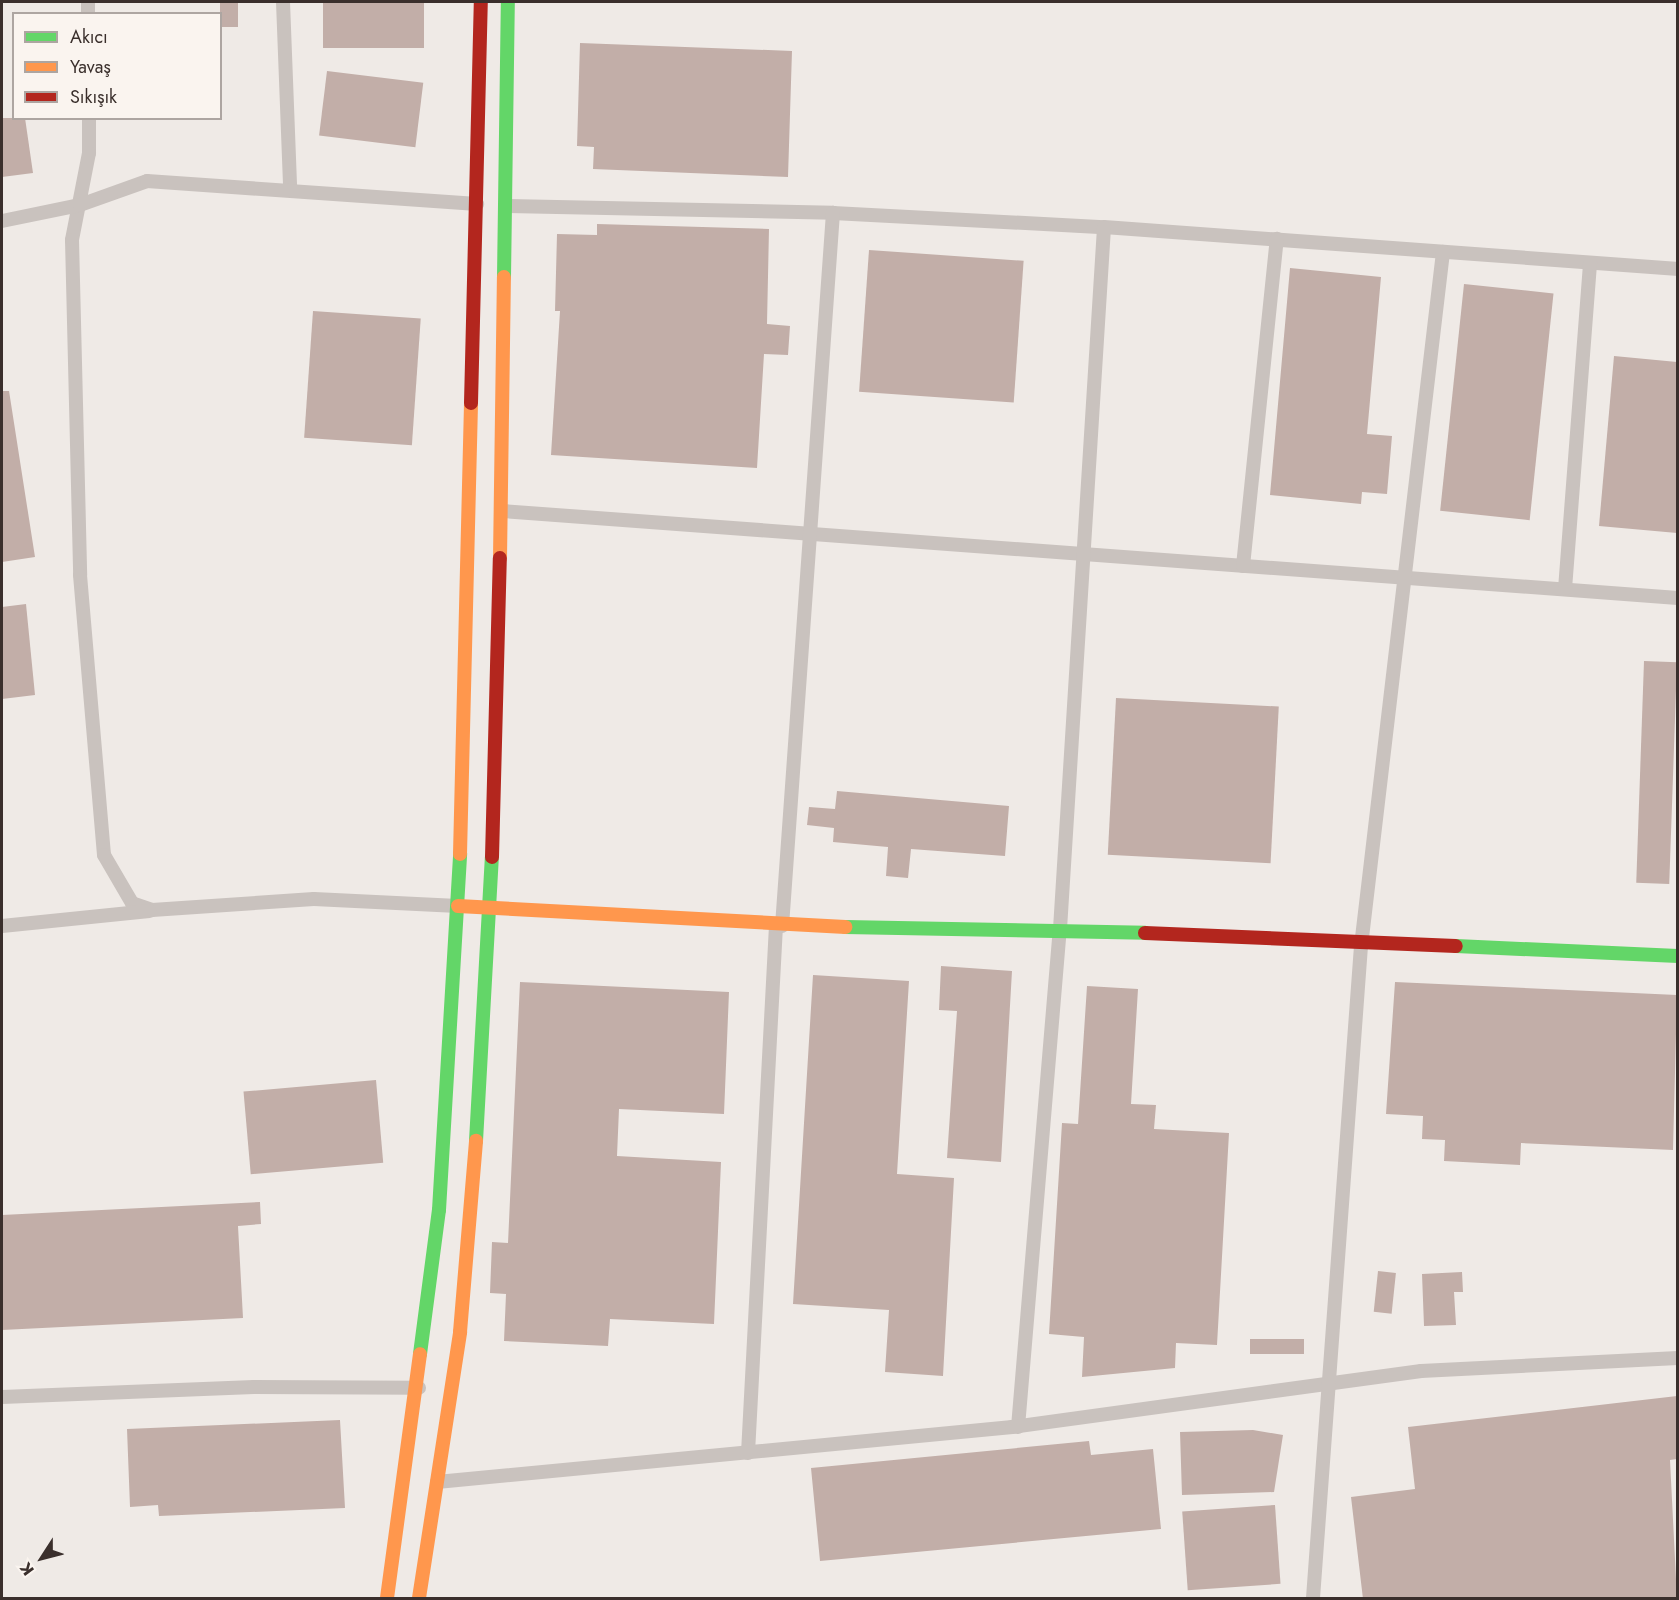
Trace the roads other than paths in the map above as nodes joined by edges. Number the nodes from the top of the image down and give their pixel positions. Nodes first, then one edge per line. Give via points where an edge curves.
1 (283, 2) edge
2 (481, 2) edge
3 (508, 2) edge
4 (89, 120) edge
5 (290, 188) junction
6 (477, 204) junction
7 (80, 206) junction
8 (508, 206) junction
9 (833, 213) junction
10 (2, 221) edge
11 (1104, 227) junction
12 (1277, 240) junction
13 (1443, 252) junction
14 (1590, 263) junction
15 (1677, 269) edge
16 (502, 512) junction
17 (807, 534) junction
18 (1084, 554) junction
19 (1243, 566) junction
20 (1407, 578) junction
21 (1565, 589) junction
22 (1677, 598) edge
23 (458, 906) junction
24 (490, 908) junction
25 (152, 910) junction
26 (2, 926) edge
27 (779, 926) junction
28 (1060, 928) junction
29 (1361, 946) junction
30 (1677, 956) edge
31 (1677, 1358) edge
32 (1332, 1384) junction
33 (419, 1388) junction
34 (2, 1397) edge
35 (1018, 1427) junction
36 (748, 1453) junction
37 (437, 1482) junction
38 (387, 1599) edge
39 (419, 1599) edge
40 (1313, 1599) edge

1 - 5 street
2 - 6 main road
3 - 8 main road
4 - 7 street
5 - 6 street
5 - 7 street via 147,182
6 - 23 main road
7 - 10 street
7 - 25 street via 72,240 80,575 104,855 132,903
8 - 9 street
8 - 16 main road
9 - 11 street
9 - 17 street
11 - 12 street
11 - 18 street
12 - 13 street
12 - 19 street
13 - 14 street
13 - 20 street
14 - 15 street
14 - 21 street
16 - 17 street
16 - 24 main road
17 - 18 street
17 - 27 street
18 - 19 street
18 - 28 street
19 - 20 street
20 - 21 street
20 - 29 street
21 - 22 street
23 - 24 main road
23 - 25 street via 314,899
23 - 33 main road via 439,1210
24 - 27 main road
24 - 37 main road via 460,1332
25 - 26 street
27 - 28 main road
27 - 36 street
28 - 29 main road
28 - 35 street
29 - 30 main road
29 - 32 street
31 - 32 street via 1421,1371
32 - 35 street
32 - 40 street
33 - 34 street via 254,1387
33 - 38 main road
35 - 36 street
36 - 37 street
37 - 39 main road

